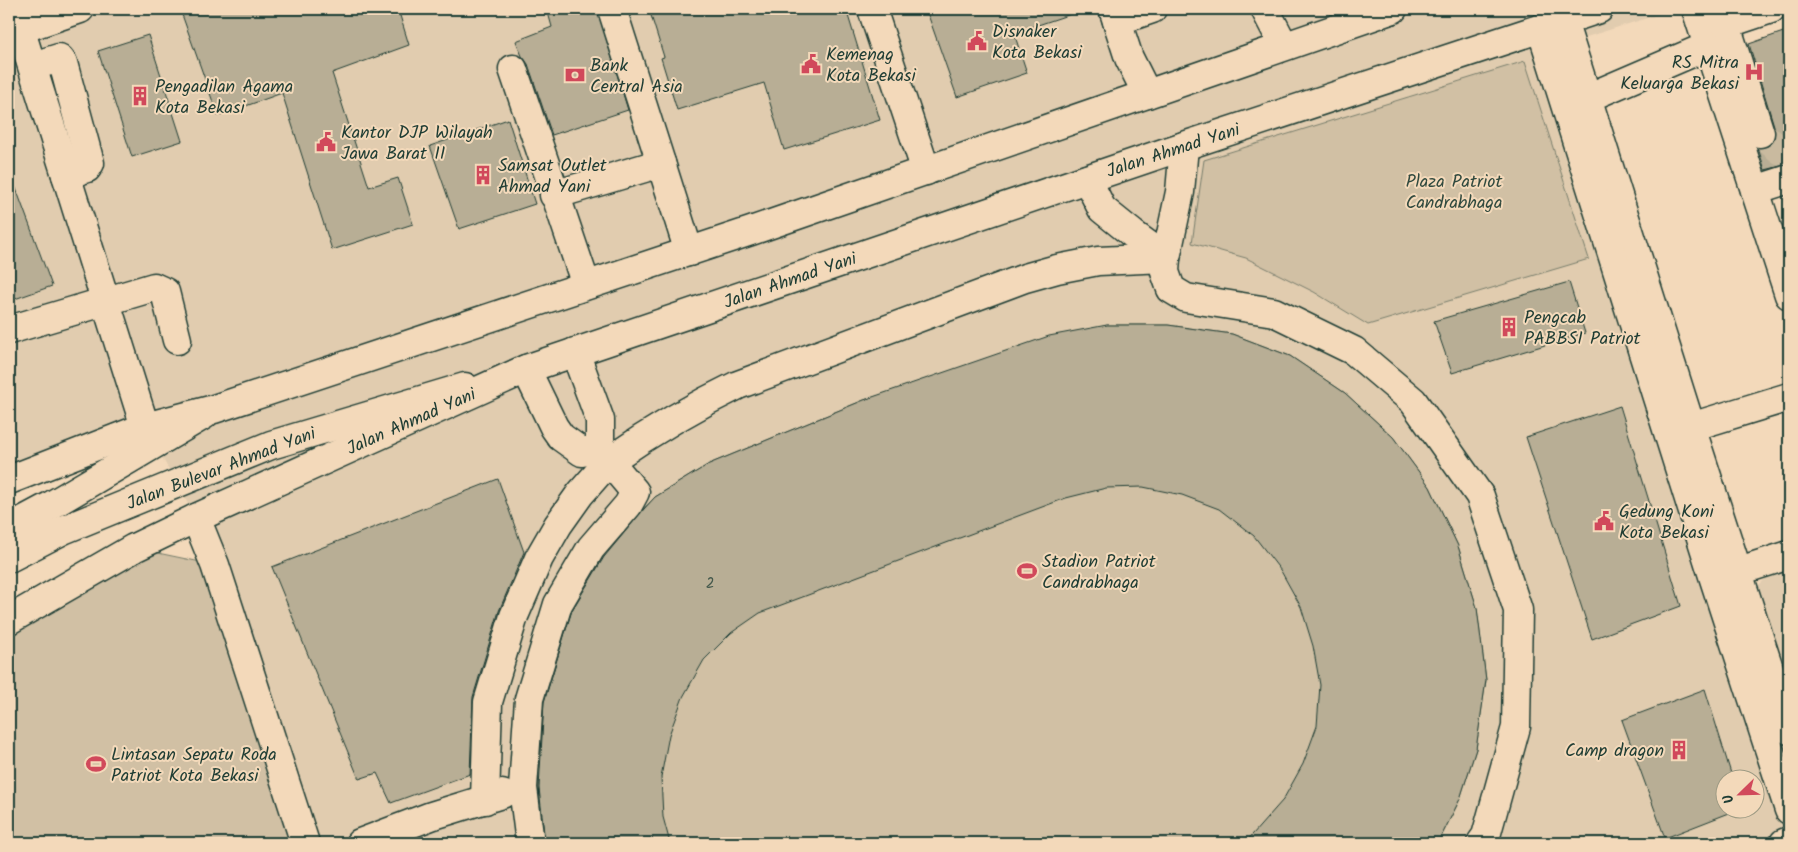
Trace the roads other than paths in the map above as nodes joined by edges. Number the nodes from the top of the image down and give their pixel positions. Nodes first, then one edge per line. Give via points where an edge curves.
1 (80, 9) edge
2 (612, 9) edge
3 (872, 9) edge
4 (1152, 9) edge
5 (1265, 9) edge
6 (1393, 9) edge
7 (1599, 9) edge
8 (1696, 9) edge
9 (1771, 9) edge
10 (1115, 15) edge
11 (1723, 16) edge
12 (17, 19) edge
13 (1552, 25) junction
14 (1284, 46) junction
15 (1708, 46) junction
16 (513, 69) dead end
17 (1147, 94) junction
18 (1588, 98) junction
19 (1760, 133) tunnel mouth
20 (1184, 146) junction
21 (661, 163) junction
22 (926, 171) junction
23 (1086, 179) junction
24 (1789, 179) edge
25 (1755, 190) junction
26 (554, 195) junction
27 (689, 252) junction
28 (1166, 258) junction
29 (586, 285) junction
30 (1789, 294) edge
31 (106, 301) junction
32 (9, 330) edge
33 (177, 340) dead end
34 (575, 352) junction
35 (526, 369) junction
36 (1789, 397) edge
37 (214, 409) junction
38 (145, 426) junction
39 (1696, 426) junction
40 (605, 455) junction
41 (9, 480) edge
42 (196, 518) junction
43 (9, 528) edge
44 (1789, 555) edge
45 (9, 558) edge
46 (1726, 575) junction
47 (9, 620) edge
48 (1789, 730) edge
49 (523, 788) junction
50 (485, 800) junction
51 (1789, 810) edge
52 (1789, 841) edge
53 (305, 843) edge
54 (360, 843) edge
55 (530, 843) edge
56 (1481, 843) edge
57 (1784, 843) edge

1 - 12 main road
2 - 21 main road
3 - 22 main road
4 - 10 main road
5 - 14 main road
6 - 14 main road
7 - 13 main road, Jalan Ahmad Yani
8 - 15 main road
9 - 11 main road
10 - 17 main road
11 - 19 main road
12 - 31 main road
13 - 18 main road
13 - 20 main road, Jalan Ahmad Yani
13 - 46 main road
14 - 17 main road
15 - 18 main road
15 - 25 main road
16 - 26 main road
17 - 22 main road
18 - 39 main road
20 - 23 main road, Jalan Ahmad Yani
20 - 28 main road via 1180,192
21 - 26 main road
21 - 27 main road
22 - 27 main road
23 - 28 main road via 1102,210
23 - 34 main road, Jalan Ahmad Yani
24 - 25 main road
25 - 30 main road
26 - 29 main road
27 - 29 main road
28 - 40 main road via 1098,261 1025,278 738,385
28 - 56 main road via 1165,272 1171,289 1186,298 1274,312 1354,350 1412,400 1480,496 1518,610 1516,727 1486,836
29 - 37 main road
31 - 32 main road
31 - 33 main road via 154,287 160,289 164,292
31 - 38 main road
34 - 35 main road, Jalan Ahmad Yani
34 - 40 main road via 600,420
35 - 40 main road via 561,437 582,452
35 - 42 main road, Jalan Ahmad Yani
35 - 45 main road, Jalan Bulevar Ahmad Yani via 271,445 63,530
36 - 39 main road
37 - 38 main road
37 - 43 main road
38 - 41 main road
39 - 46 main road
40 - 49 main road via 635,492 628,505 591,548 558,604 529,699
40 - 50 main road via 539,558 514,616 488,702
42 - 47 main road, Jalan Ahmad Yani via 134,548
42 - 53 main road via 215,565
44 - 46 main road
46 - 48 main road
46 - 51 main road
49 - 50 main road
49 - 55 main road
50 - 54 main road
52 - 57 main road

